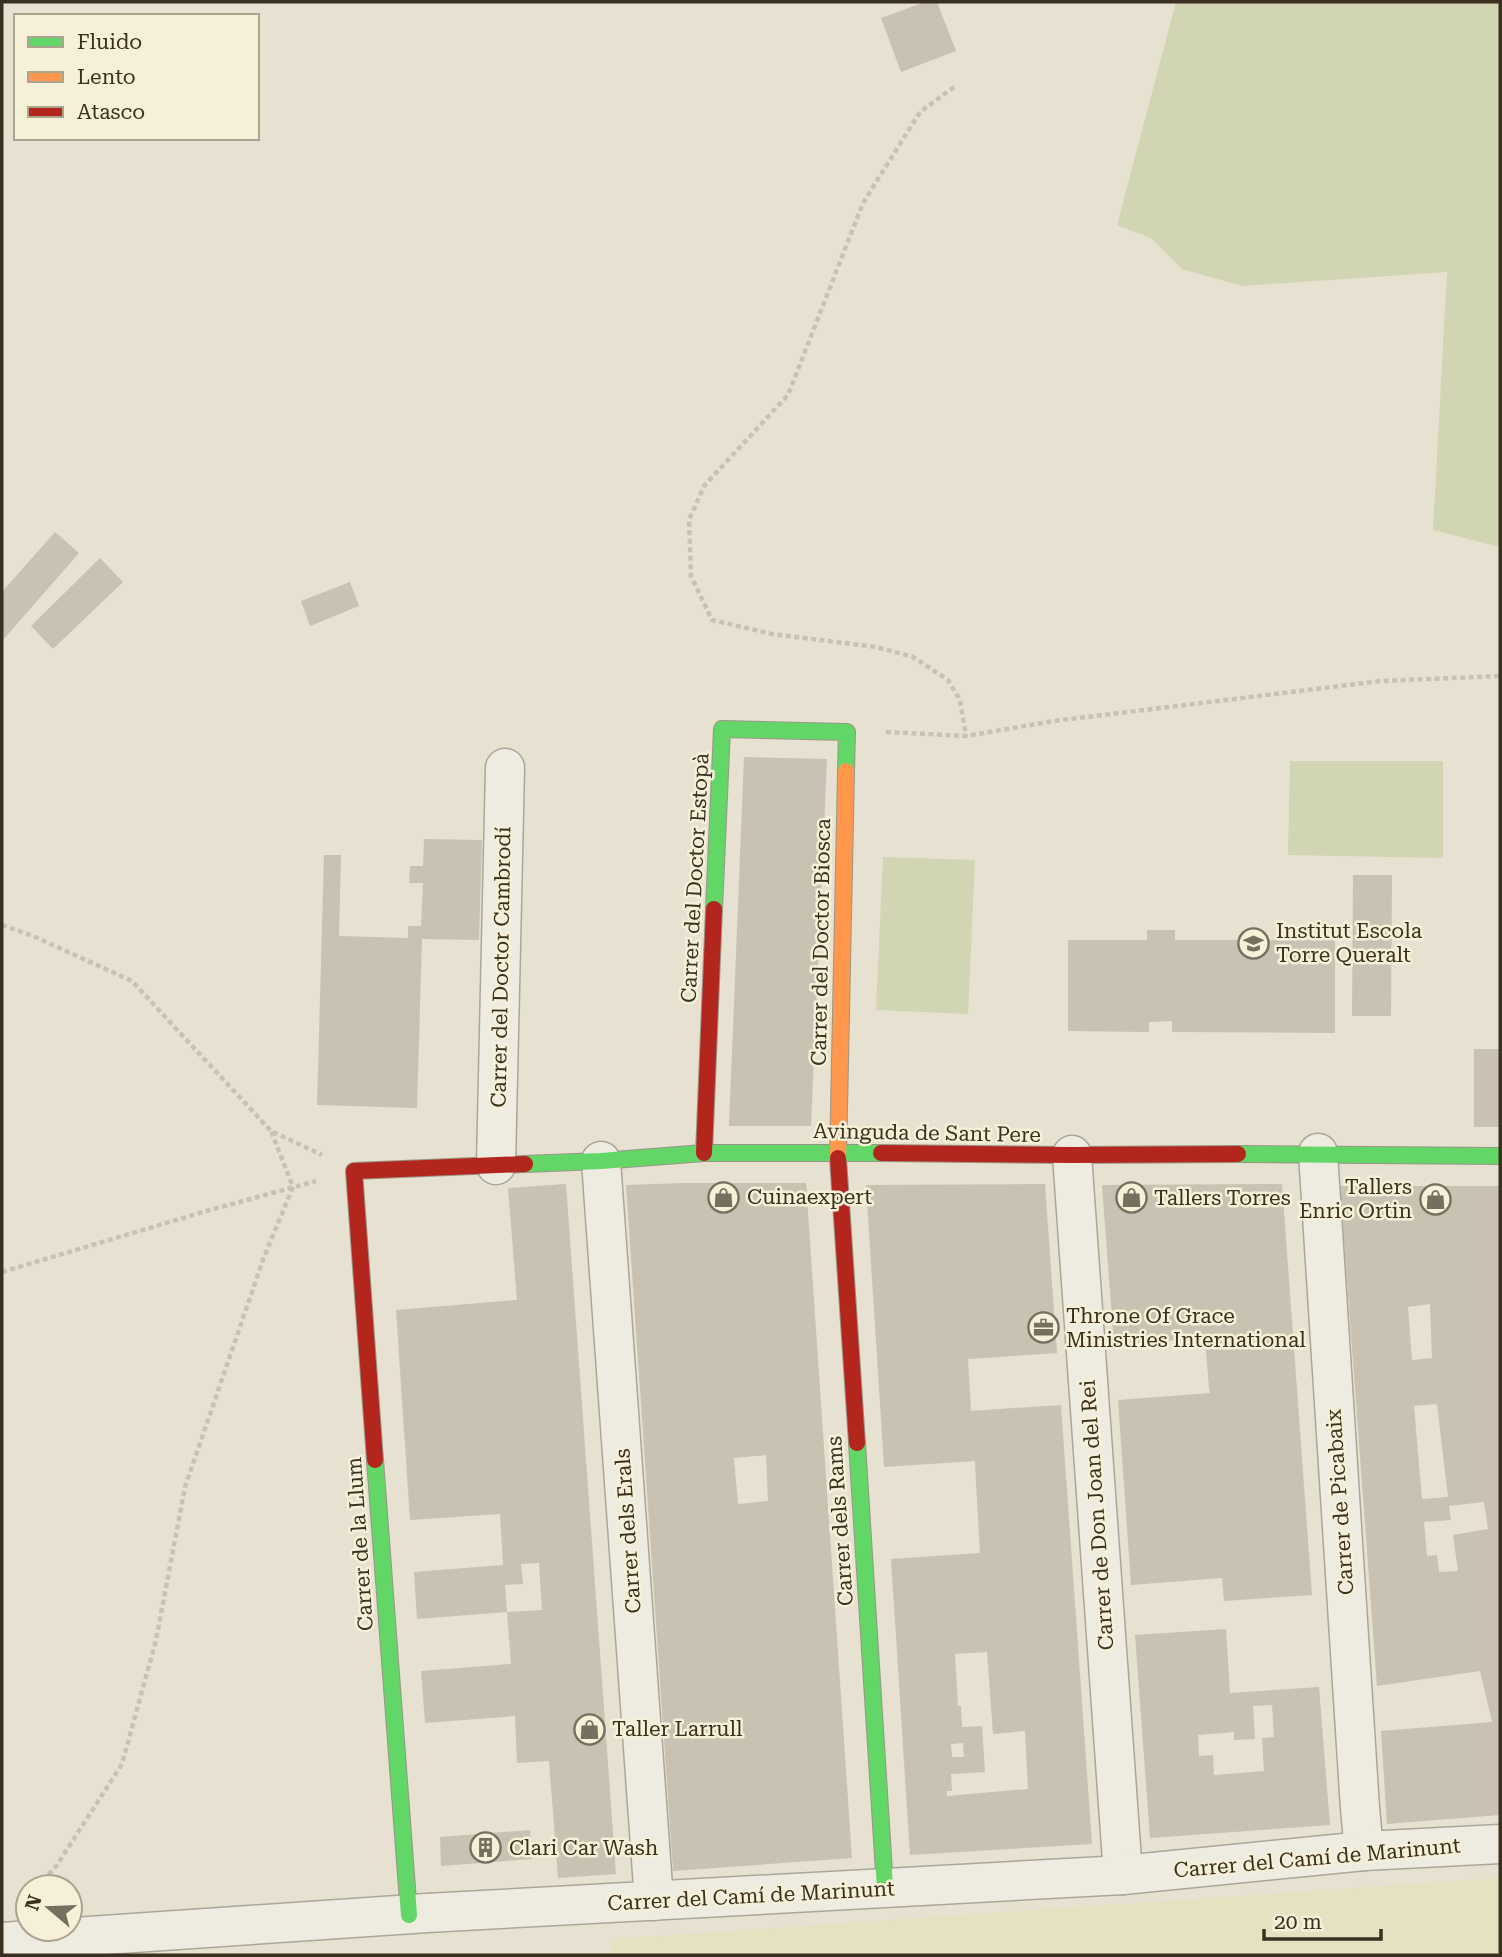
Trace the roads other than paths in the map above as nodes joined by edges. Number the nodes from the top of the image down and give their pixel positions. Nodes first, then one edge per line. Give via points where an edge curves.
1 (846, 732) joint
2 (505, 768) dead end
3 (838, 1152) junction
4 (704, 1153) junction
5 (1318, 1153) junction
6 (1072, 1155) junction
7 (1500, 1156) edge
8 (601, 1161) junction
9 (496, 1165) junction
10 (354, 1171) joint
11 (1500, 1844) edge
12 (1364, 1851) junction
13 (1122, 1875) junction
14 (885, 1888) junction
15 (654, 1901) junction
16 (409, 1915) junction
17 (2, 1942) edge

1 - 3 street, Carrer del Doctor Biosca
1 - 4 street, Carrer del Doctor Estopà via 722,729
2 - 9 street, Carrer del Doctor Cambrodí
3 - 4 street, Avinguda de Sant Pere
3 - 6 street, Avinguda de Sant Pere
3 - 14 street, Carrer dels Rams
4 - 8 street, Avinguda de Sant Pere
5 - 6 street, Avinguda de Sant Pere
5 - 7 street, Avinguda de Sant Pere
5 - 12 street, Carrer de Picabaix
6 - 13 street, Carrer de Don Joan del Rei
8 - 9 street, Avinguda de Sant Pere
8 - 15 street, Carrer dels Erals
9 - 10 street, Avinguda de Sant Pere
10 - 16 street, Carrer de la Llum
11 - 12 street, Carrer del Camí de Marinunt
12 - 13 street, Carrer del Camí de Marinunt
13 - 14 street, Carrer del Camí de Marinunt
14 - 15 street, Carrer del Camí de Marinunt
15 - 16 street, Carrer del Camí de Marinunt
16 - 17 street, Carrer del Camí de Marinunt

